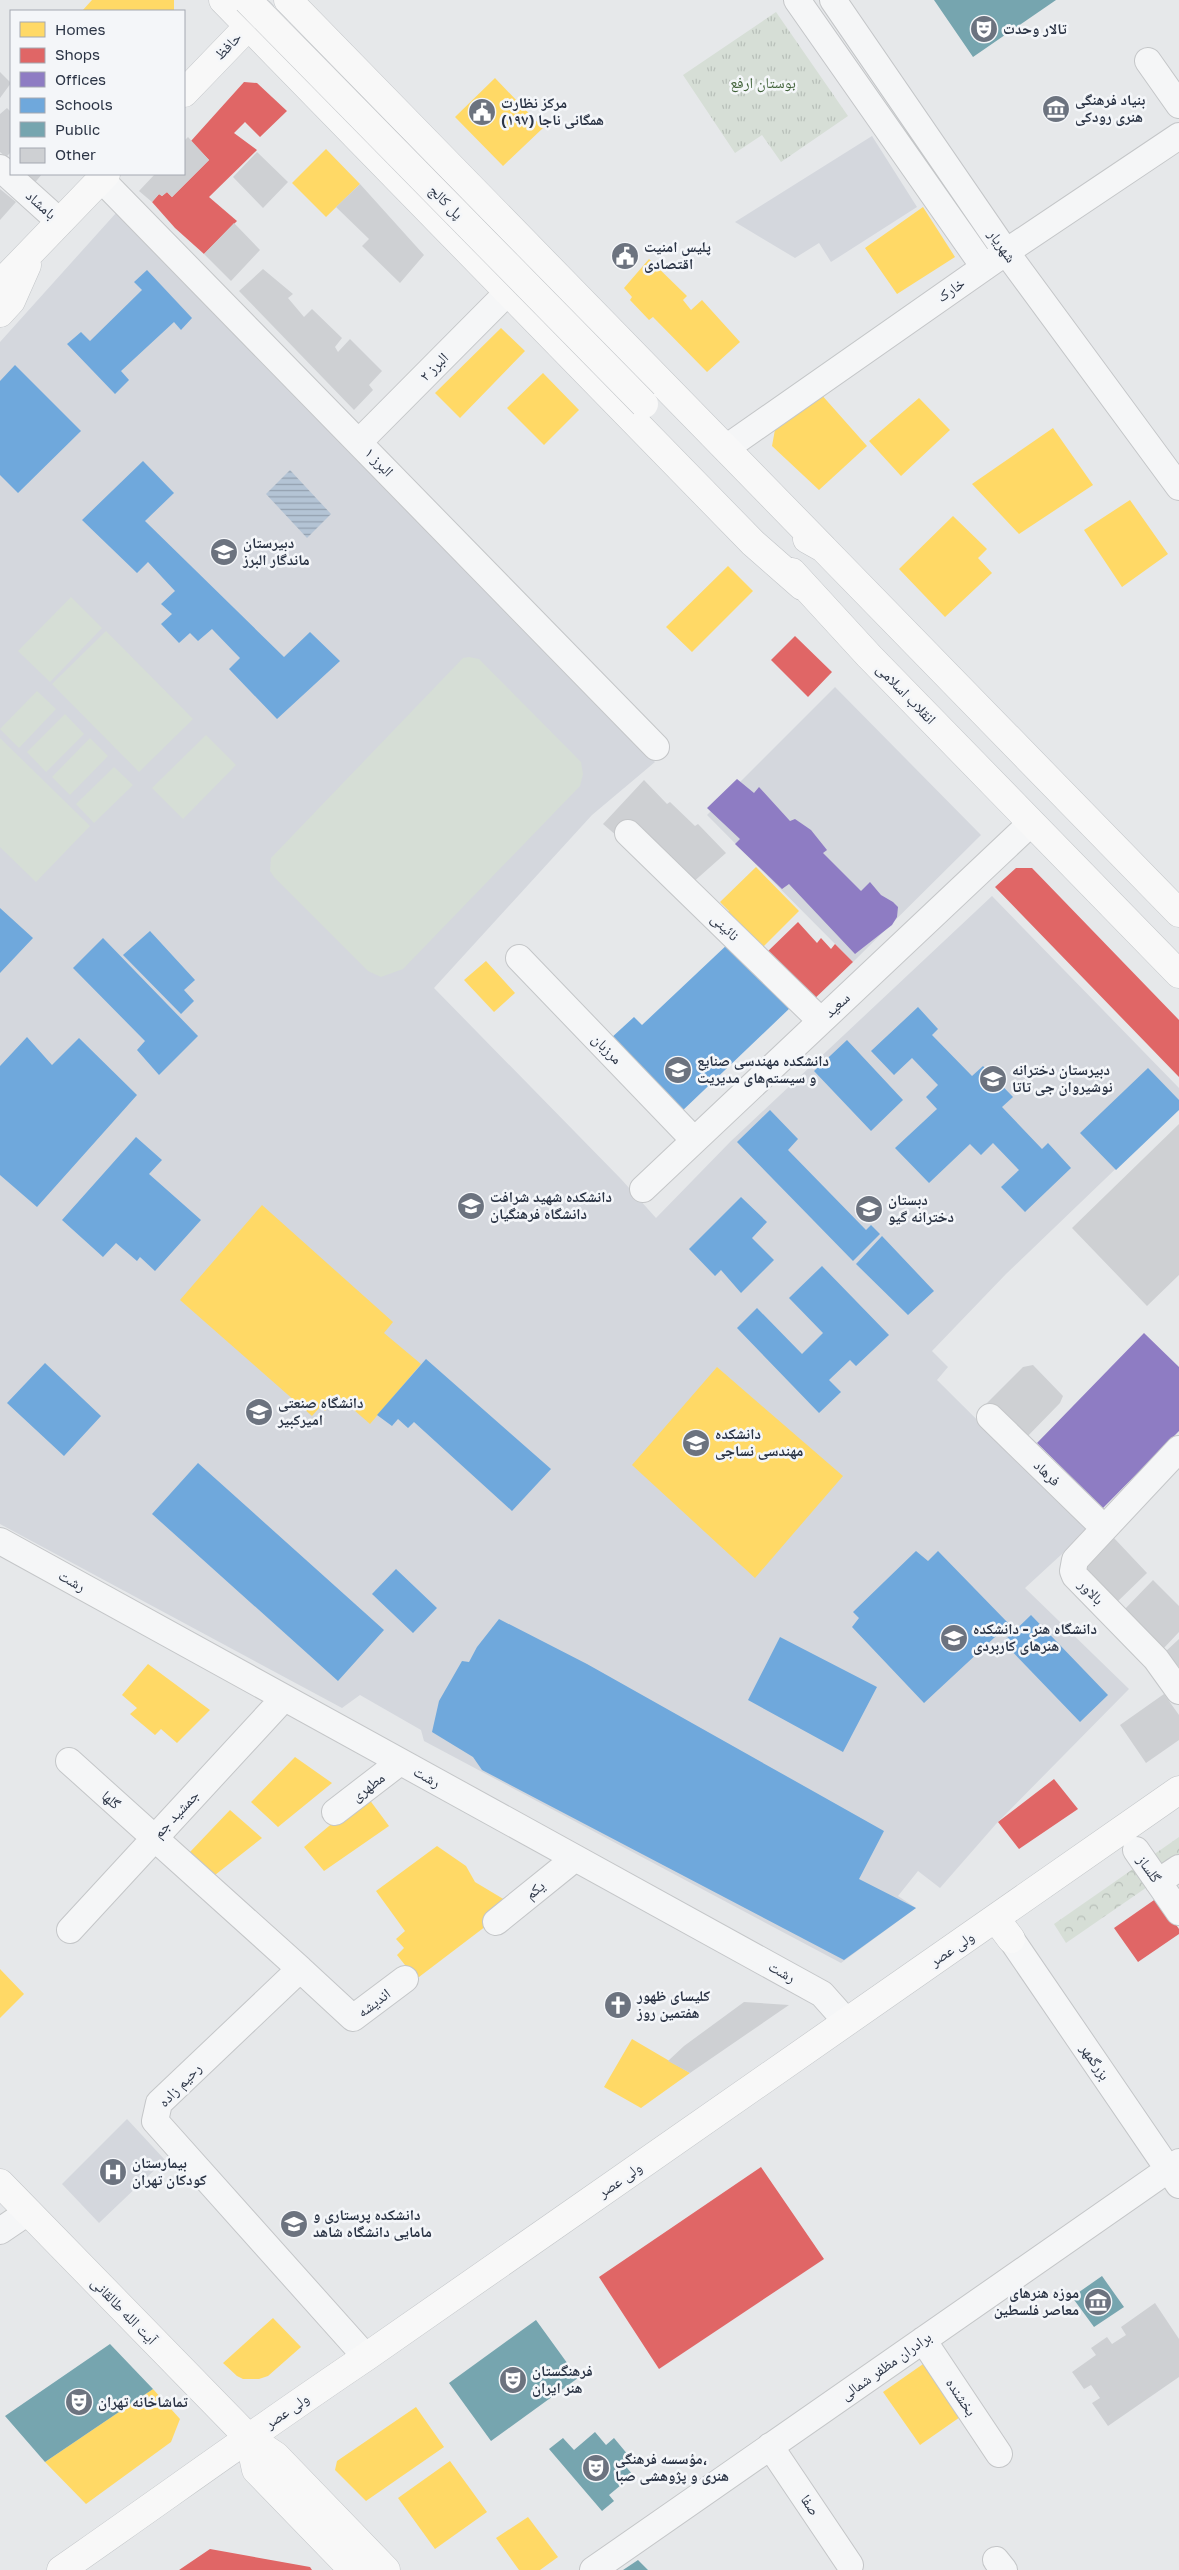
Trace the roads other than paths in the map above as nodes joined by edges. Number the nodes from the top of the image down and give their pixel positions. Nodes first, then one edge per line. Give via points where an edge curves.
1 (223, 0) edge
2 (271, 0) edge
3 (288, 0) edge
4 (797, 0) edge
5 (833, 0) edge
6 (247, 13) edge
7 (1148, 61) dead end
8 (185, 92) edge
9 (1179, 105) edge
10 (393, 108) junction
11 (1179, 136) edge
12 (365, 147) junction
13 (0, 168) edge
14 (103, 176) edge
15 (60, 222) junction
16 (36, 247) junction
17 (1006, 252) junction
18 (984, 268) junction
19 (0, 284) edge
20 (508, 291) junction
21 (0, 313) edge
22 (648, 396) junction
23 (359, 442) junction
24 (726, 448) junction
25 (1179, 487) edge
26 (823, 548) junction
27 (802, 586) junction
28 (656, 747) dead end
29 (1031, 823) junction
30 (628, 833) dead end
31 (1179, 913) edge
32 (519, 958) dead end
33 (1179, 974) edge
34 (821, 1021) junction
35 (694, 1140) junction
36 (643, 1189) dead end
37 (990, 1417) dead end
38 (1179, 1449) edge
39 (1104, 1528) junction
40 (0, 1541) edge
41 (1179, 1691) edge
42 (284, 1698) junction
43 (69, 1761) dead end
44 (400, 1762) junction
45 (1179, 1790) edge
46 (335, 1812) dead end
47 (154, 1838) junction
48 (1136, 1850) dead end
49 (574, 1859) junction
50 (1169, 1875) edge
51 (1179, 1912) edge
52 (496, 1922) dead end
53 (1003, 1929) junction
54 (70, 1930) dead end
55 (300, 1969) junction
56 (405, 1979) dead end
57 (846, 2021) junction
58 (1175, 2172) edge
59 (0, 2183) edge
60 (28, 2212) junction
61 (0, 2230) edge
62 (923, 2340) junction
63 (366, 2357) junction
64 (249, 2438) junction
65 (770, 2446) junction
66 (998, 2454) dead end
67 (850, 2565) dead end
68 (61, 2570) edge
69 (353, 2570) edge
70 (386, 2570) edge
71 (593, 2570) edge

1 - 6 main road
2 - 6 main road, حافظ
2 - 22 main road, پل کالج
3 - 10 main road
4 - 18 street, شهریار
5 - 17 street, شهریار
6 - 8 main road, حافظ
6 - 12 main road
6 - 22 main road, پل کالج, bridge
7 - 9 street
10 - 12 main road via 379,111 366,126
10 - 24 main road
11 - 17 street, خارک
12 - 20 main road
13 - 15 street, بامشاد
14 - 15 main road
14 - 23 street, البرز ۱
15 - 16 main road
16 - 19 main road
16 - 21 main road via 11,301
17 - 18 street, خارک
17 - 25 street, شهریار
18 - 24 street, خارک
20 - 23 street, البرز ۲
20 - 27 main road via 753,543
22 - 26 main road via 792,530
22 - 27 main road, انقلاب اسلامی via 764,534
23 - 28 street, البرز ۱
24 - 26 main road
26 - 31 main road
27 - 29 main road, انقلاب اسلامی
29 - 33 main road, انقلاب اسلامی
29 - 34 street, سعید
30 - 34 street, نائینی
32 - 35 street, مرزبان
34 - 35 street, سعید
35 - 36 street, سعید
37 - 39 street, فرهاد
38 - 39 street, بالاور
39 - 41 street, بالاور via 1075,1560 1073,1571 1156,1659
40 - 42 street, رشت
42 - 44 street, رشت
42 - 47 street, جمشید جم
43 - 47 street, گلها
44 - 46 street, مطهری
44 - 49 street, رشت
45 - 53 main road, ولی عصر
47 - 54 street, جمشید جم
47 - 55 street
48 - 50 street, گلساز
49 - 52 street, یکم
49 - 57 street, رشت via 822,1994
50 - 51 street, گلساز
53 - 57 main road, ولی عصر
53 - 58 street, بزرگمهر
55 - 56 street, اندیشه via 353,2018
55 - 63 street, رحیم زاده via 159,2103 155,2121
57 - 63 main road, ولی عصر
58 - 62 street, برادران مظفر شمالی
59 - 60 main road, آیت الله طالقانی
60 - 61 street
60 - 64 main road, آیت الله طالقانی
62 - 65 street, برادران مظفر شمالی
62 - 66 street, بخشنده
63 - 64 main road, ولی عصر
64 - 68 main road, ولی عصر
64 - 69 main road via 256,2470
64 - 70 main road, آیت الله طالقانی via 276,2456
65 - 67 street, صفا
65 - 71 street, برادران مظفر شمالی

